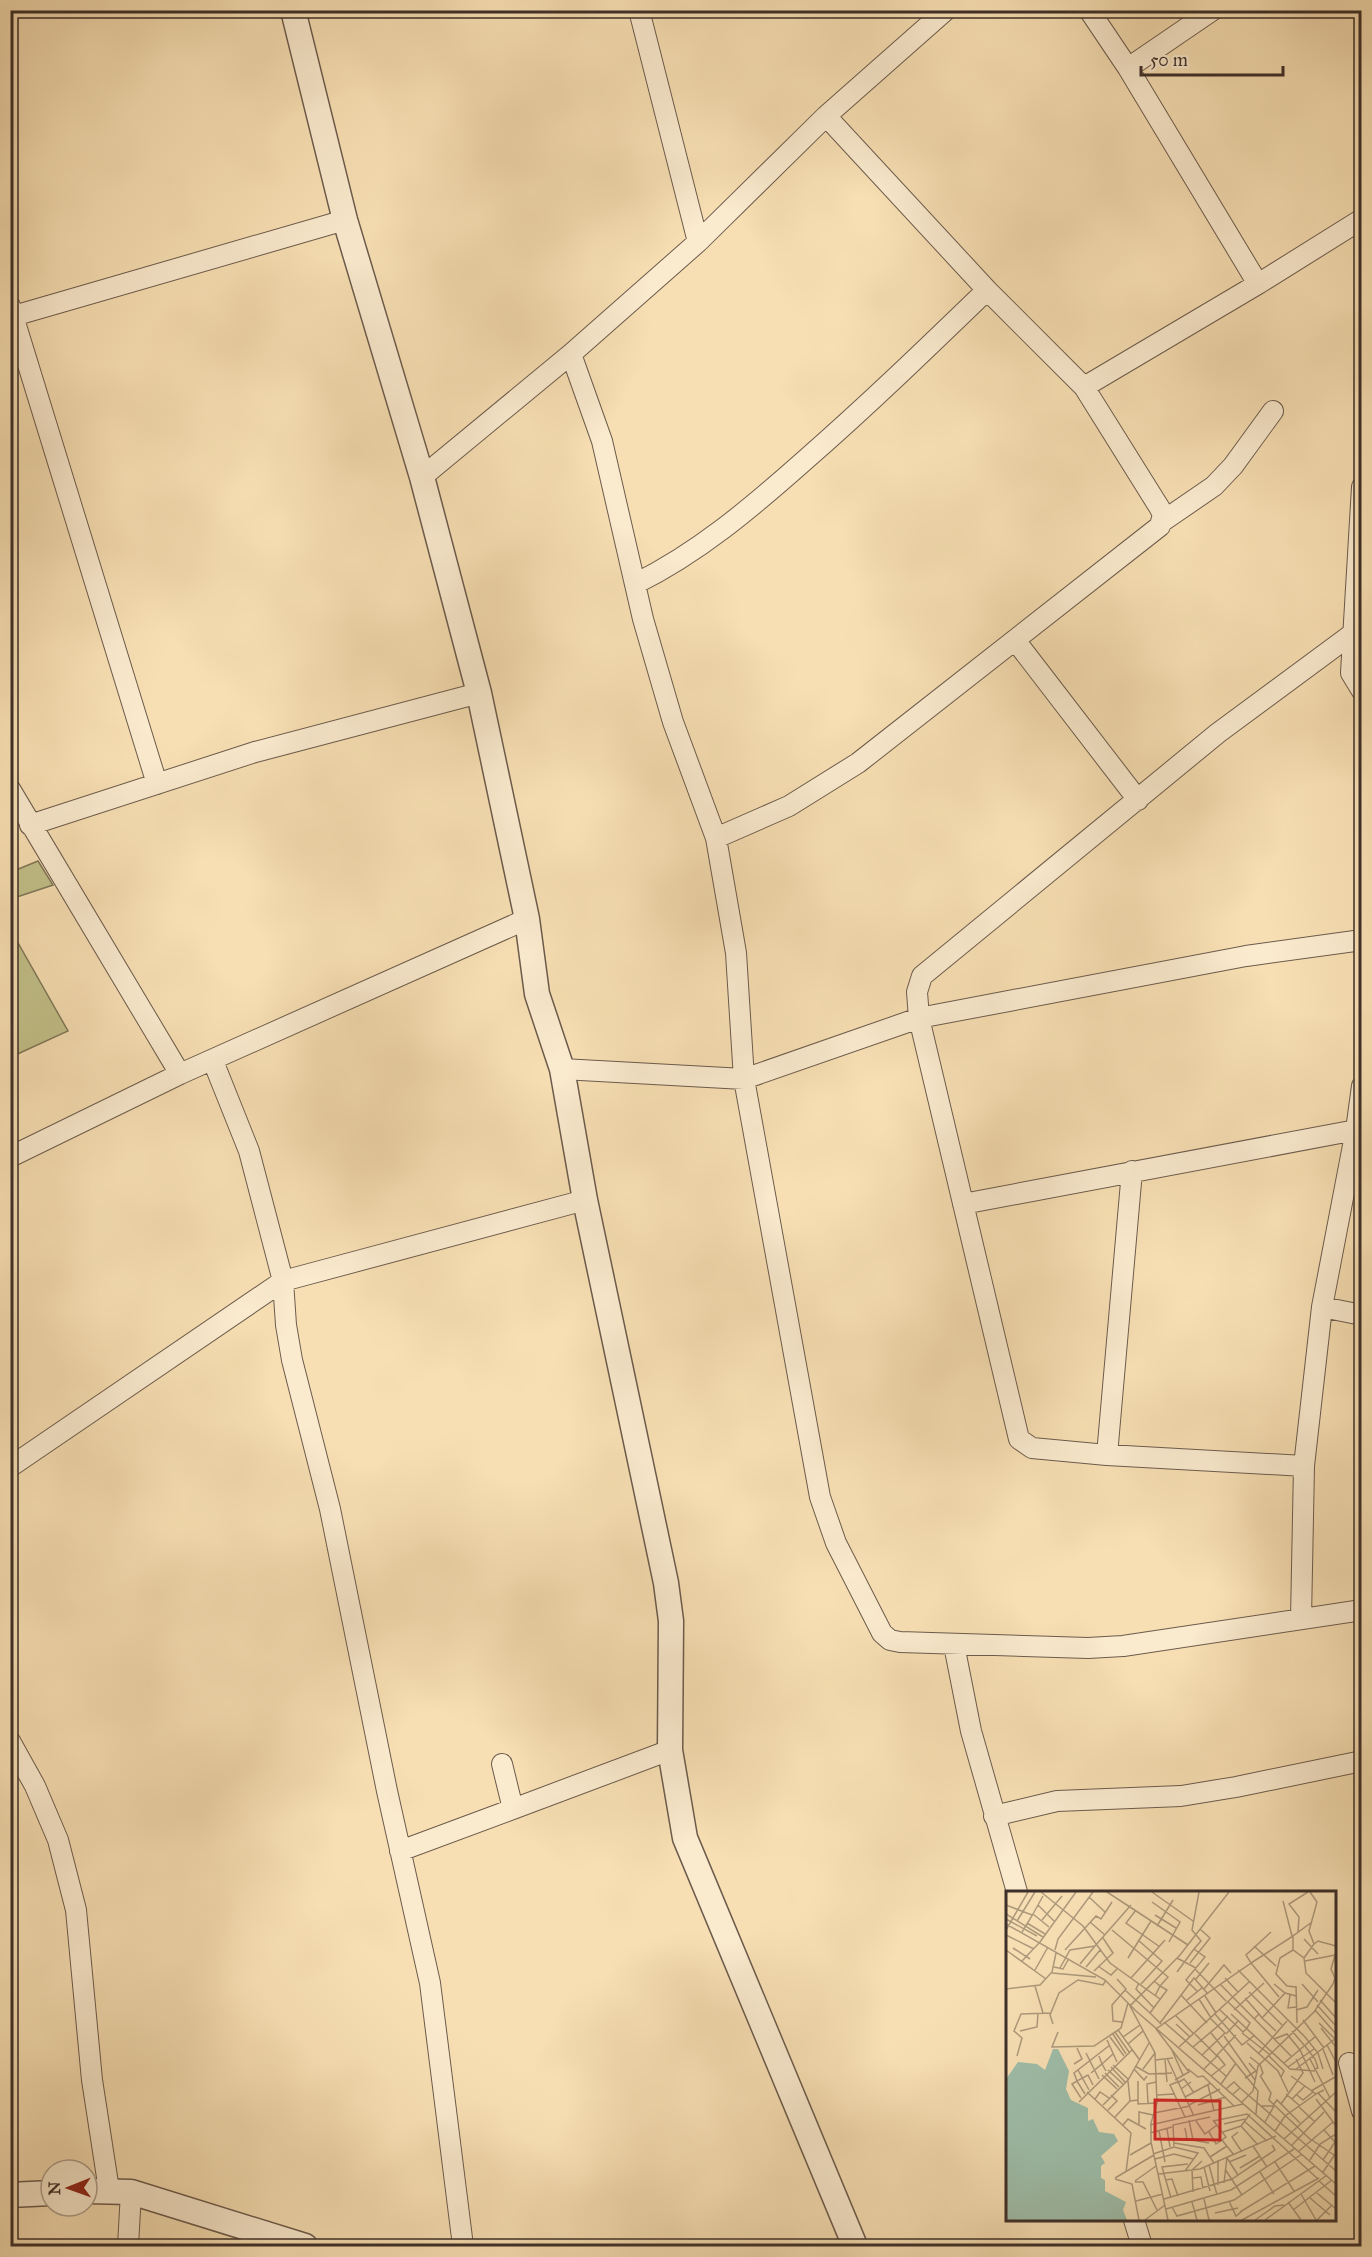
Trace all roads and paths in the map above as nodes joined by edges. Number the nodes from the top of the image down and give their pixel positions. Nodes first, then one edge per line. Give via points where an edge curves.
1 (293, 10) edge
2 (946, 10) edge
3 (1089, 10) edge
4 (1213, 10) edge
5 (642, 12) edge
6 (1128, 68) junction
7 (826, 116) junction
8 (345, 220) junction
9 (1361, 220) edge
10 (698, 242) junction
11 (1258, 284) junction
12 (987, 291) junction
13 (12, 313) edge
14 (571, 354) junction
15 (1084, 387) junction
16 (1273, 411) dead end
17 (422, 477) junction
18 (1362, 487) edge
19 (1163, 521) junction
20 (635, 584) junction
21 (1352, 634) junction
22 (1015, 640) junction
23 (1362, 691) edge
24 (478, 693) junction
25 (157, 784) junction
26 (10, 789) edge
27 (1138, 800) junction
28 (30, 825) junction
29 (716, 838) junction
30 (527, 919) junction
31 (1362, 940) edge
32 (919, 1018) junction
33 (213, 1060) junction
34 (562, 1069) junction
35 (180, 1074) junction
36 (744, 1079) junction
37 (1362, 1086) edge
38 (1356, 1130) junction
39 (10, 1157) edge
40 (1132, 1171) junction
41 (585, 1200) junction
42 (963, 1204) junction
43 (283, 1281) junction
44 (1322, 1307) junction
45 (1362, 1315) edge
46 (1107, 1455) junction
47 (1304, 1466) junction
48 (10, 1467) edge
49 (1362, 1610) edge
50 (1301, 1619) junction
51 (954, 1645) junction
52 (10, 1740) edge
53 (669, 1749) junction
54 (1362, 1761) edge
55 (502, 1764) dead end
56 (513, 1809) junction
57 (994, 1816) junction
58 (400, 1851) junction
59 (1016, 1891) edge
60 (1348, 2063) edge
61 (1362, 2111) edge
62 (109, 2191) edge
63 (39, 2194) edge
64 (10, 2195) edge
65 (1134, 2221) edge
66 (128, 2247) edge
67 (305, 2247) edge
68 (463, 2247) edge
69 (855, 2247) edge
70 (1142, 2247) edge

1 - 8 street
2 - 7 street
3 - 6 street
4 - 6 street
5 - 10 street
6 - 11 street
7 - 10 street
7 - 12 street
8 - 13 street
8 - 17 street
9 - 11 street
10 - 14 street
11 - 15 street
12 - 15 street
12 - 20 street via 748,510 669,567
13 - 25 street
14 - 17 street
14 - 20 street via 602,441
15 - 19 street via 1159,507
16 - 19 street via 1214,486
17 - 24 street
18 - 21 street
19 - 22 street
20 - 29 street via 673,723
21 - 23 street via 1351,673
21 - 27 street via 1218,733
22 - 27 street
22 - 29 street via 824,786
24 - 25 street via 255,752
24 - 30 street
25 - 28 street
26 - 28 street
27 - 32 street via 922,976 917,992
28 - 35 street
29 - 36 street via 736,953
30 - 33 street
30 - 34 street via 537,994
31 - 32 street via 1246,956
32 - 36 street
32 - 42 street
33 - 35 street
33 - 43 street via 249,1151
34 - 36 street
34 - 41 street
35 - 39 street
36 - 51 street via 820,1497 828,1523 882,1633 900,1642
37 - 38 street
38 - 40 street
38 - 44 street
40 - 42 street
40 - 46 street
41 - 43 street
41 - 53 street via 666,1583 671,1621
42 - 46 street via 1019,1439 1032,1448
43 - 48 street
43 - 58 street via 292,1360 330,1509
44 - 45 street
44 - 47 street
46 - 47 street
47 - 50 street
49 - 50 street
50 - 51 street via 1123,1646
51 - 57 street
52 - 62 street via 58,1840 76,1910 92,2080
53 - 56 street
53 - 69 street via 685,1838
54 - 57 street via 1192,1794 1057,1801
55 - 56 street
56 - 58 street
57 - 59 street
58 - 68 street via 430,1983
60 - 61 street
62 - 66 street
62 - 67 street
63 - 64 street
65 - 70 street

